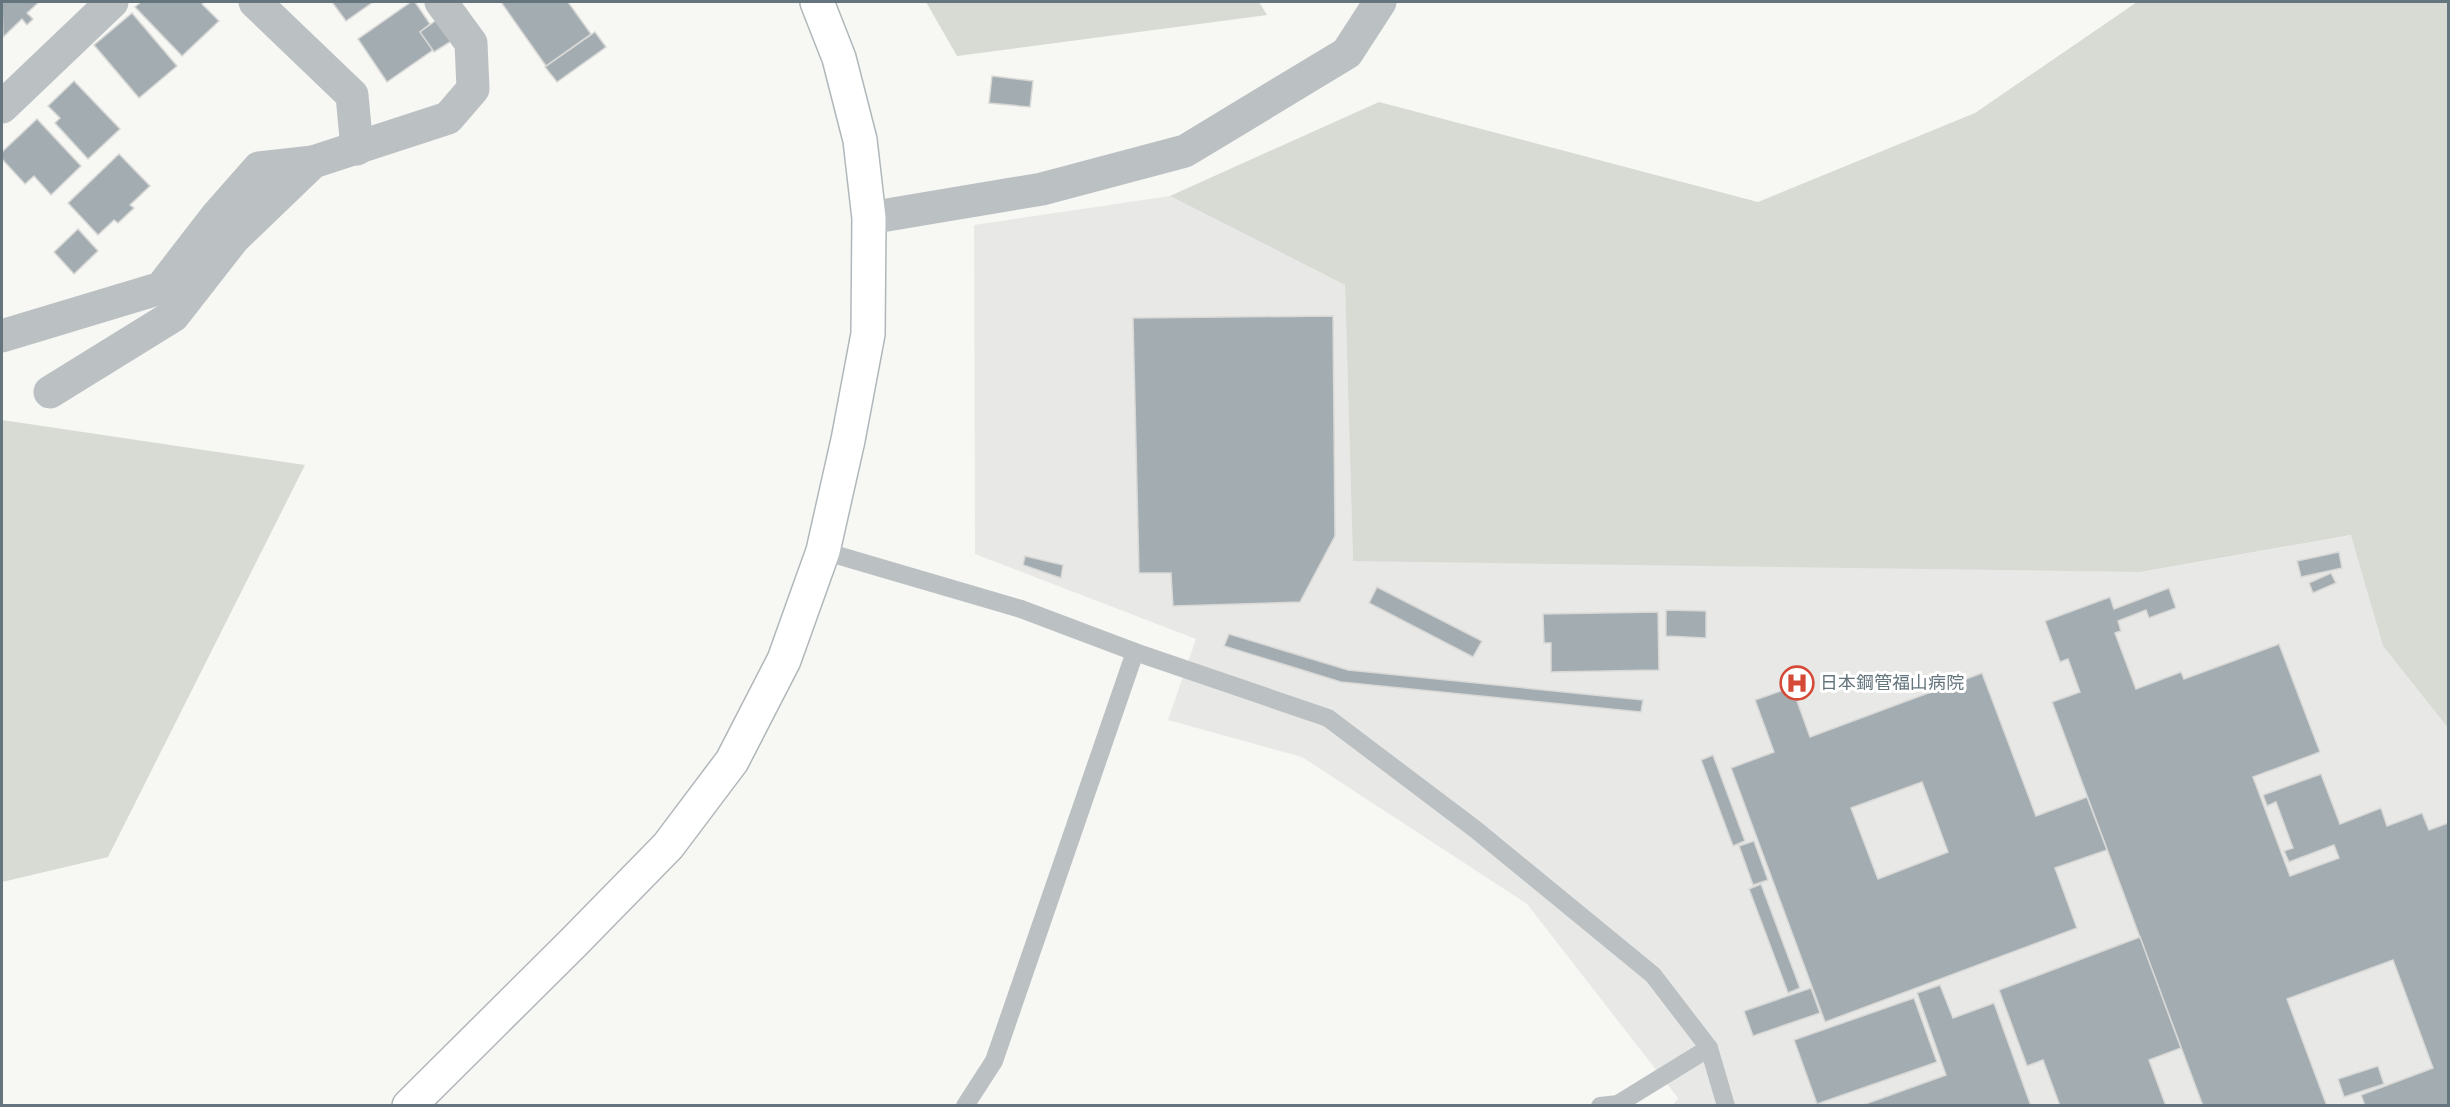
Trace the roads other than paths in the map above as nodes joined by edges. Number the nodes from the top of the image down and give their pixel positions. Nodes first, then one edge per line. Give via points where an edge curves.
1 (112, 2) edge
2 (255, 2) edge
3 (441, 2) edge
4 (817, 2) edge
5 (1380, 2) edge
6 (2, 107) edge
7 (357, 149) junction
8 (313, 162) junction
9 (869, 219) junction
10 (2, 336) edge
11 (50, 392) dead end
12 (823, 551) junction
13 (1135, 652) junction
14 (1709, 1048) junction
15 (409, 1106) edge
16 (965, 1106) edge
17 (1599, 1106) edge
18 (1726, 1106) edge

1 - 6 street
2 - 7 street via 352,95
3 - 7 street via 471,43 473,89 448,118
4 - 9 street via 839,58 860,140
5 - 9 street via 1347,53 1185,151 1042,189
7 - 8 street
8 - 10 street via 258,168 161,288
8 - 11 street via 234,238 173,315
9 - 12 street via 868,334
12 - 13 lane via 1021,609
12 - 15 street via 784,660 732,761 668,846
13 - 14 lane via 1328,718 1475,830 1653,975
13 - 16 lane via 994,1061
14 - 17 lane via 1618,1104
14 - 18 lane

